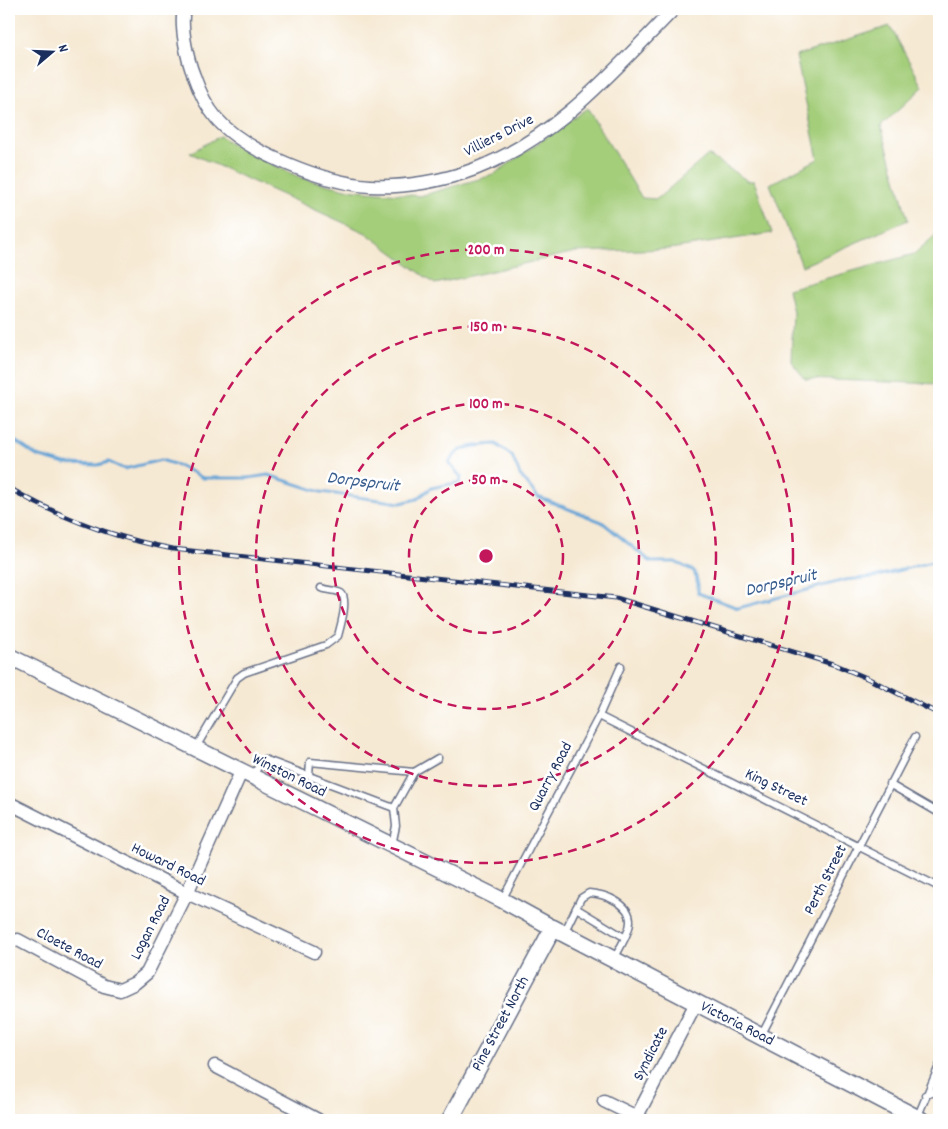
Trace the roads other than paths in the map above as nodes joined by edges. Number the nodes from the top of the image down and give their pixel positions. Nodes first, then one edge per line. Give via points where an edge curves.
1 (184, 9) edge
2 (674, 9) edge
3 (321, 588) dead end
4 (9, 656) edge
5 (621, 666) dead end
6 (599, 716) junction
7 (916, 737) dead end
8 (195, 749) junction
9 (438, 758) dead end
10 (414, 772) junction
11 (246, 775) junction
12 (309, 775) junction
13 (889, 784) junction
14 (9, 803) edge
15 (394, 808) junction
16 (939, 813) edge
17 (859, 845) junction
18 (392, 846) junction
19 (939, 887) edge
20 (187, 893) junction
21 (502, 900) junction
22 (576, 908) junction
23 (558, 931) junction
24 (624, 937) junction
25 (18, 940) dead end
26 (314, 952) dead end
27 (614, 960) junction
28 (104, 986) joint
29 (696, 1003) junction
30 (761, 1036) junction
31 (215, 1066) dead end
32 (939, 1066) edge
33 (939, 1091) edge
34 (925, 1095) junction
35 (604, 1101) dead end
36 (638, 1119) edge
37 (318, 1120) edge
38 (450, 1120) edge
39 (918, 1120) edge

1 - 2 street, Villiers Drive via 188,60 204,101 218,119 239,138 275,158 316,176 370,186 423,182 474,169 519,148 564,118
3 - 8 lane via 343,596 345,603 338,636 326,645 236,678
4 - 8 street, Winston Road
5 - 6 lane, Quarry Road
6 - 17 lane, King Street
6 - 21 lane, Quarry Road
7 - 13 lane, Perth Street
8 - 11 street, Winston Road
9 - 10 lane
10 - 12 lane via 310,762
10 - 15 lane
11 - 12 lane via 264,759
11 - 18 street, Winston Road
11 - 20 street, Logan Road
12 - 15 lane
13 - 16 lane
13 - 17 lane, Perth Street
14 - 20 street, Howard Road
15 - 18 lane via 396,826
17 - 19 lane, King Street
17 - 30 lane, Perth Street
18 - 21 street, Winston Road
20 - 26 street, Howard Road
20 - 28 street, Logan Road via 147,973 120,990
21 - 23 street, Winston Road
22 - 23 lane
22 - 24 lane
22 - 24 lane via 581,898 589,893 623,906 630,924
23 - 27 main road, Victoria Road
23 - 38 main road, Pine Street North
24 - 27 lane
25 - 28 street, Cloete Road
27 - 29 main road, Victoria Road
29 - 30 main road, Victoria Road
29 - 36 street, Syndicate
30 - 39 main road, Victoria Road
31 - 37 street
32 - 34 lane
33 - 34 lane
34 - 39 lane
35 - 36 street

